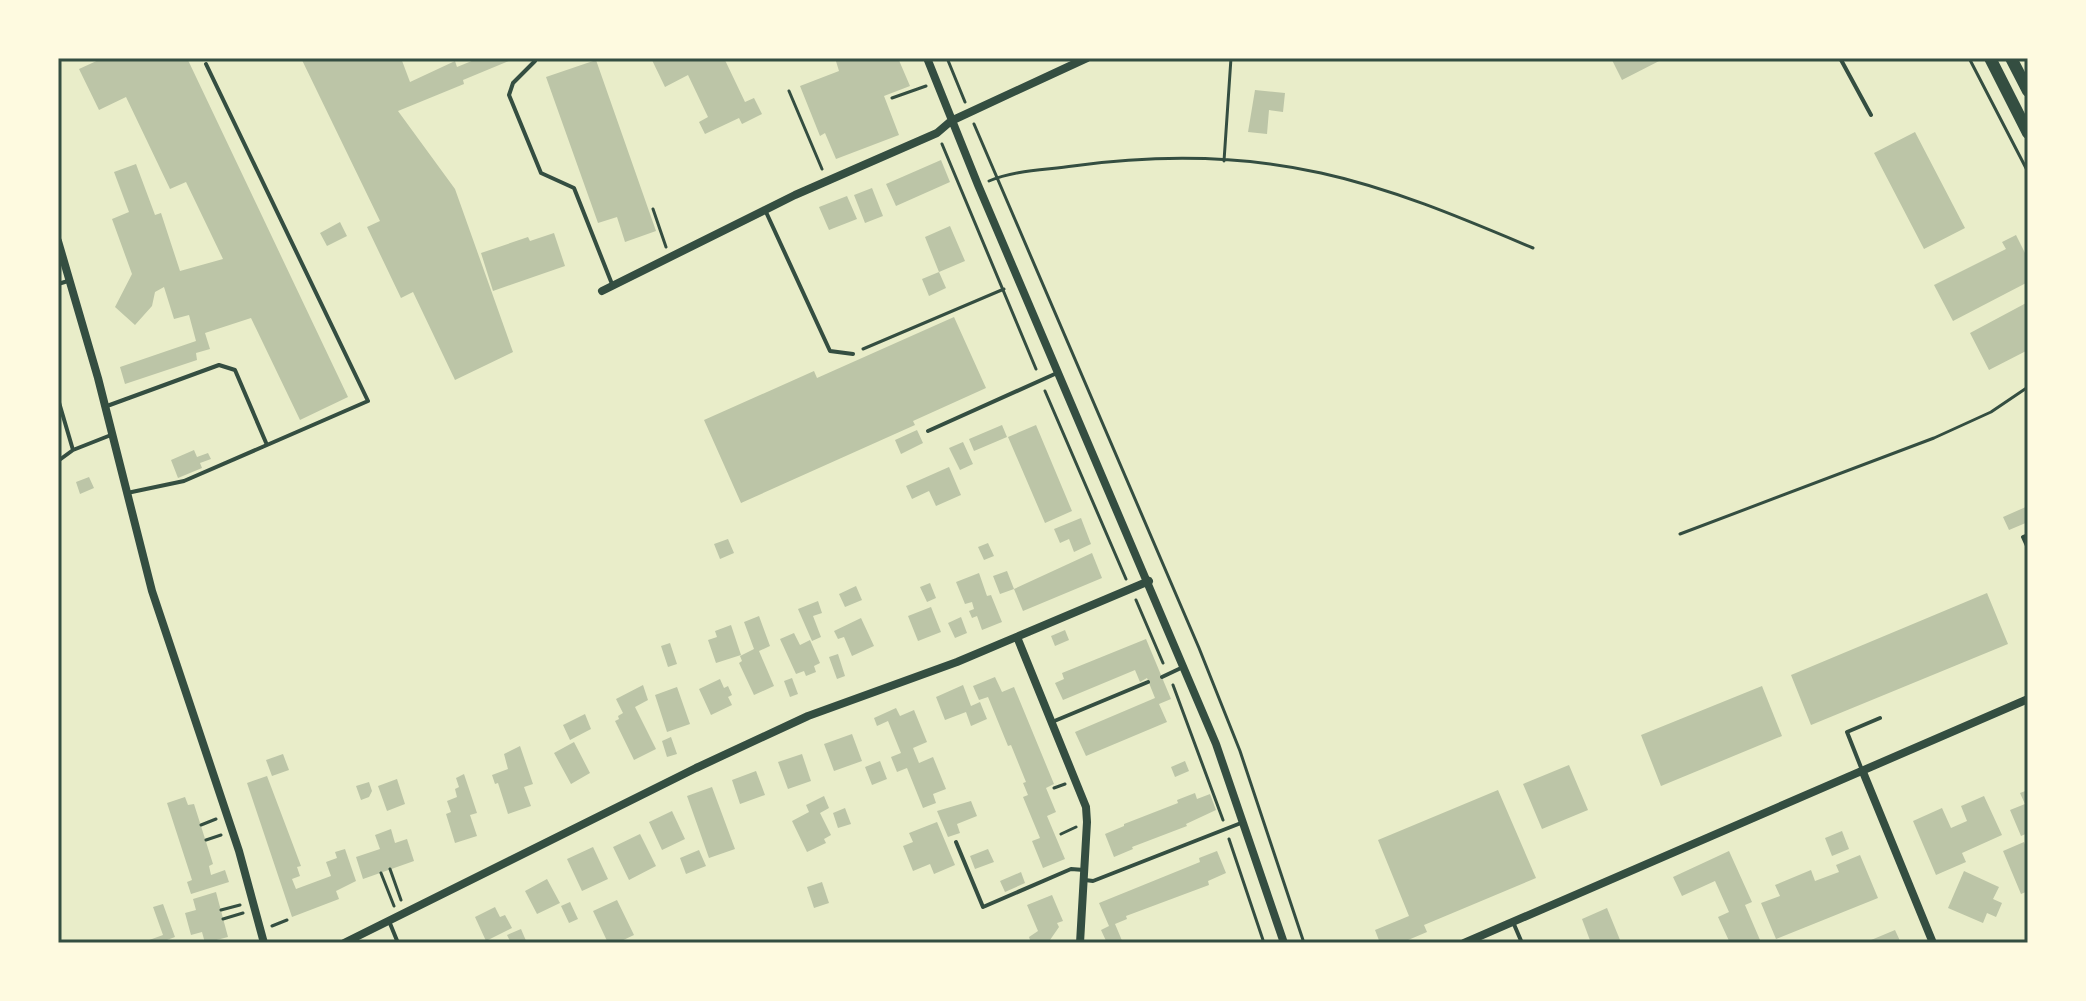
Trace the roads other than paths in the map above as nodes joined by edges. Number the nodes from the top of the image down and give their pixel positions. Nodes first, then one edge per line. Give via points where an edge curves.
1 (927, 58) edge
2 (1087, 58) edge
3 (1840, 58) edge
4 (1990, 58) edge
5 (2011, 58) edge
6 (535, 61) dead end
7 (206, 64) dead end
8 (2028, 91) edge
9 (1871, 115) dead end
10 (951, 121) junction
11 (2028, 133) edge
12 (765, 210) junction
13 (58, 241) edge
14 (70, 280) junction
15 (58, 284) edge
16 (613, 286) junction
17 (602, 291) dead end
18 (853, 354) road end
19 (1059, 372) junction
20 (58, 399) edge
21 (105, 407) junction
22 (928, 431) dead end
23 (112, 435) junction
24 (267, 445) junction
25 (73, 450) junction
26 (58, 461) edge
27 (126, 494) junction
28 (2028, 535) edge
29 (2028, 548) edge
30 (1149, 581) junction
31 (1017, 637) junction
32 (1185, 667) junction
33 (1162, 677) dead end
34 (1148, 682) dead end
35 (2028, 699) edge
36 (1880, 718) dead end
37 (1052, 722) junction
38 (1863, 772) junction
39 (1243, 822) junction
40 (956, 842) dead end
41 (1084, 875) junction
42 (397, 917) junction
43 (1513, 922) junction
44 (264, 943) edge
45 (344, 943) edge
46 (398, 943) edge
47 (1080, 943) edge
48 (1284, 943) edge
49 (1464, 943) edge
50 (1522, 943) edge
51 (1933, 943) edge

1 - 10 street
2 - 10 street
3 - 9 lane
4 - 11 main road
5 - 8 main road
6 - 16 lane via 513,83 509,95 541,173 574,188
7 - 24 lane via 368,401
10 - 12 street via 937,133
10 - 19 street
12 - 16 street
12 - 18 lane via 830,351
13 - 14 street
14 - 15 lane
14 - 21 street
16 - 17 street
19 - 22 lane
19 - 30 street
20 - 25 lane
21 - 23 street
21 - 24 lane via 219,365 235,370
23 - 25 lane
23 - 27 street
24 - 27 lane via 184,481
25 - 26 lane
27 - 44 street
28 - 29 lane via 2023,537
30 - 31 street
30 - 32 street
31 - 37 street
31 - 42 street via 808,716
32 - 33 lane
32 - 39 street
34 - 37 lane
35 - 38 street
36 - 38 lane via 1847,732
37 - 41 street via 1086,807
38 - 43 street
38 - 51 street
39 - 41 lane via 1093,881
39 - 48 street
40 - 41 lane via 983,907 1071,869
41 - 47 street
42 - 45 street
42 - 46 lane
43 - 49 street
43 - 50 lane

